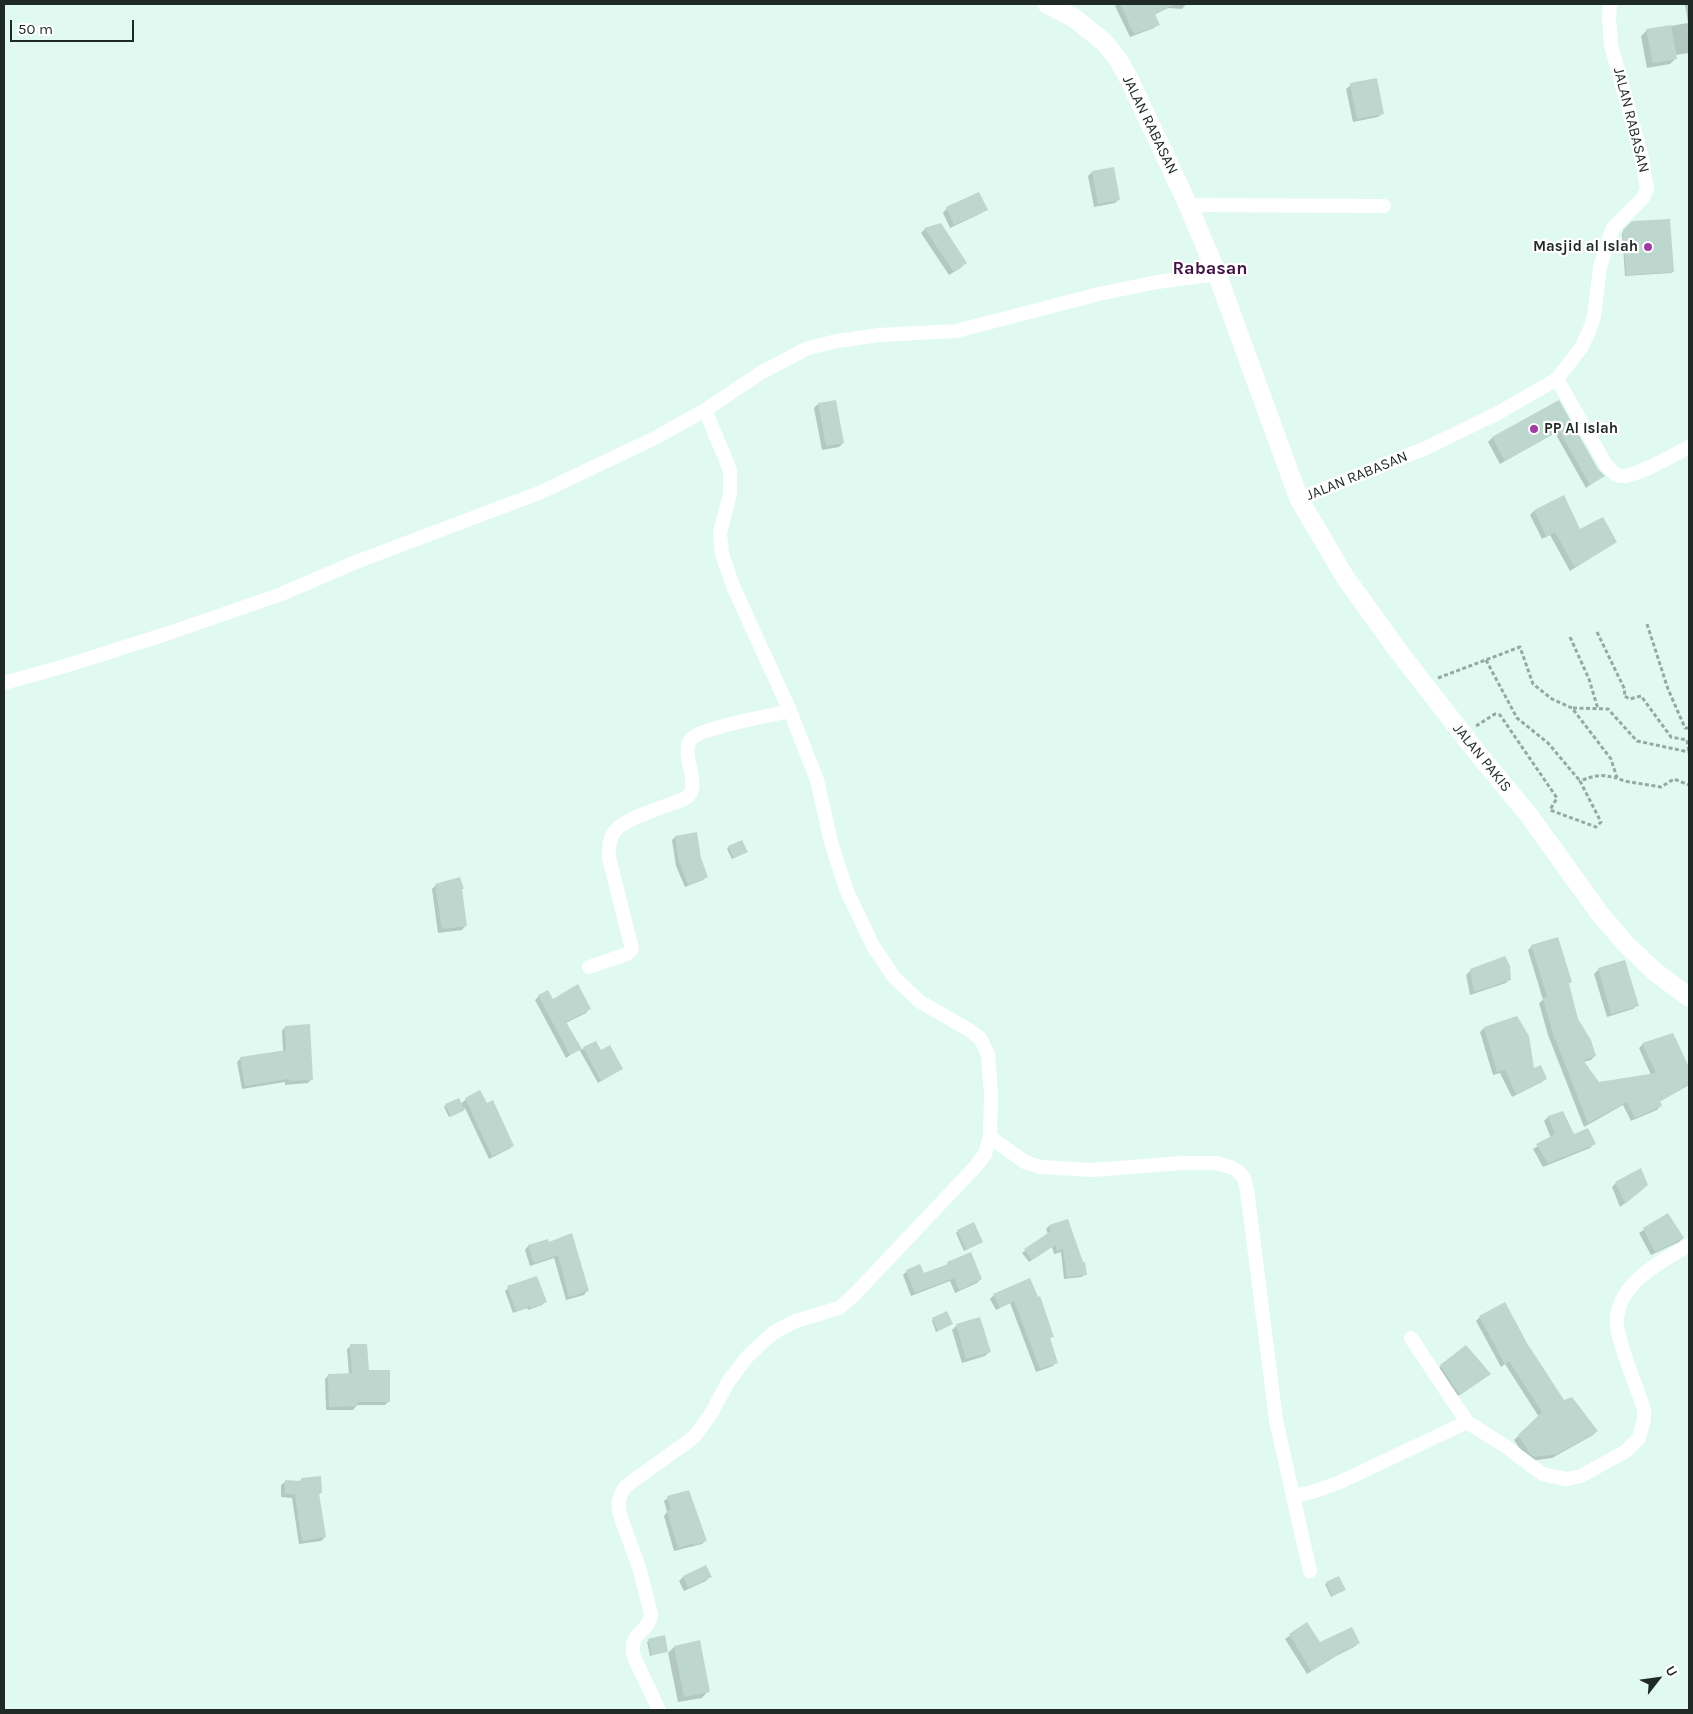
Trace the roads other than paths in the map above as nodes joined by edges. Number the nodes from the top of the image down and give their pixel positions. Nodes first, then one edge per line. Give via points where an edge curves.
1 (1047, 4) edge
2 (1610, 4) edge
3 (1188, 205) junction
4 (1384, 206) dead end
5 (1217, 274) junction
6 (1557, 379) junction
7 (705, 410) junction
8 (1689, 447) edge
9 (1299, 499) junction
10 (4, 683) edge
11 (790, 711) junction
12 (589, 967) dead end
13 (1689, 998) edge
14 (990, 1137) junction
15 (1689, 1246) edge
16 (1411, 1338) dead end
17 (1467, 1422) junction
18 (1293, 1496) junction
19 (1310, 1571) dead end
20 (659, 1710) edge

1 - 3 street, JALAN RABASAN via 1074,18 1104,42 1118,59
2 - 6 street, JALAN RABASAN via 1611,45 1642,154 1647,189 1643,198 1613,228 1600,267 1590,329 1581,348
3 - 4 street
3 - 5 street, JALAN RABASAN
5 - 7 street via 1099,294 956,331 879,335 808,348 762,372
5 - 9 street, JALAN RABASAN
6 - 8 street via 1614,474 1633,474
6 - 9 street, JALAN RABASAN via 1498,413 1426,448
7 - 10 street via 565,482 279,595 166,634
7 - 11 street via 730,470 730,494 720,533 722,554 733,586
9 - 13 street, JALAN PAKIS via 1345,577 1463,734 1528,814 1600,914 1647,964
11 - 12 street via 712,729 693,737 688,746 693,785 690,795 626,822 614,832 609,858 632,950
11 - 14 street via 817,780 831,842 846,888 874,946 906,990 969,1030 985,1046 991,1093
14 - 18 street via 1025,1162 1040,1167 1092,1170 1216,1163 1240,1173 1247,1190 1276,1420
14 - 20 street via 985,1154 976,1166 847,1302 832,1311 793,1322 773,1333 747,1357 728,1382 712,1414 694,1437 622,1491 618,1500 620,1518 640,1570 651,1614 650,1621 633,1640 633,1650
15 - 17 street via 1655,1265 1637,1280 1619,1308 1618,1330 1644,1410 1643,1430 1631,1447 1580,1476 1556,1478 1541,1473
16 - 17 street
17 - 18 street via 1338,1483
18 - 19 street

